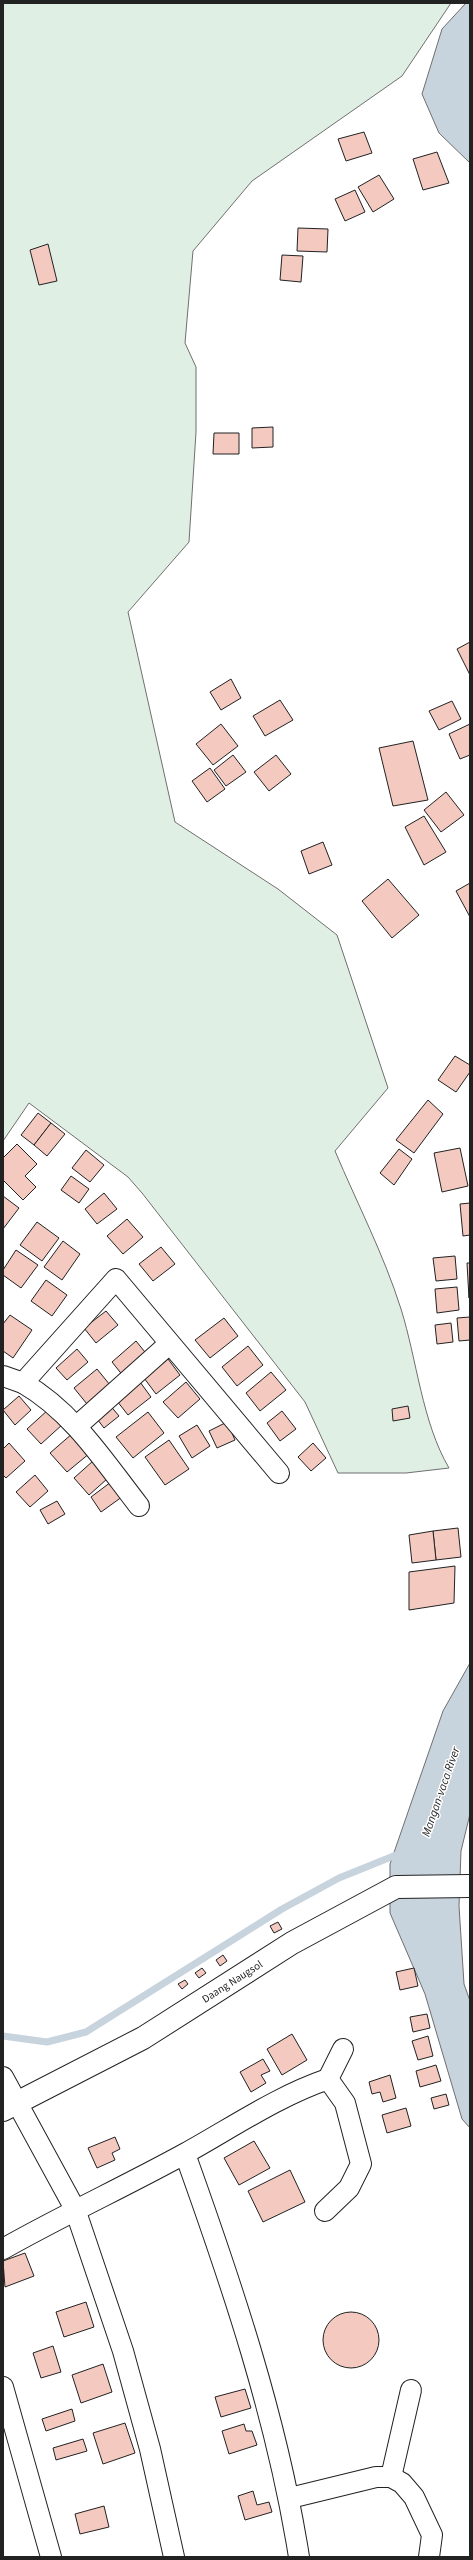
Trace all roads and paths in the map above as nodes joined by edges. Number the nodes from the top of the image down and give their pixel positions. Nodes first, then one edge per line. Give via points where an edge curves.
1 (169, 1344) junction
2 (3, 1376) edge
3 (23, 1383) junction
4 (77, 1426) junction
5 (279, 1473) dead end
6 (139, 1506) dead end
7 (470, 1886) edge
8 (343, 2049) dead end
9 (3, 2077) edge
10 (328, 2079) junction
11 (10, 2106) edge
12 (185, 2154) junction
13 (75, 2209) junction
14 (325, 2211) dead end
15 (3, 2249) edge
16 (3, 2387) edge
17 (411, 2390) dead end
18 (391, 2477) junction
19 (290, 2498) junction
20 (51, 2557) edge
21 (174, 2557) edge
22 (299, 2557) edge
23 (429, 2557) edge

1 - 3 street via 116,1279
1 - 4 street
1 - 5 street
2 - 3 street
3 - 4 street via 44,1395
4 - 6 street
7 - 11 main road, Daang Naugsol via 396,1887 292,1943 143,2038
8 - 10 street
9 - 11 street
10 - 12 street via 302,2088
10 - 14 street via 345,2103 361,2164 349,2188
11 - 13 street
12 - 13 street
12 - 19 street via 228,2278 262,2388
13 - 15 street
13 - 21 street via 123,2351 150,2449
16 - 20 street
17 - 18 street
18 - 19 street via 376,2477
18 - 23 street via 402,2483 414,2497 432,2534
19 - 22 street

